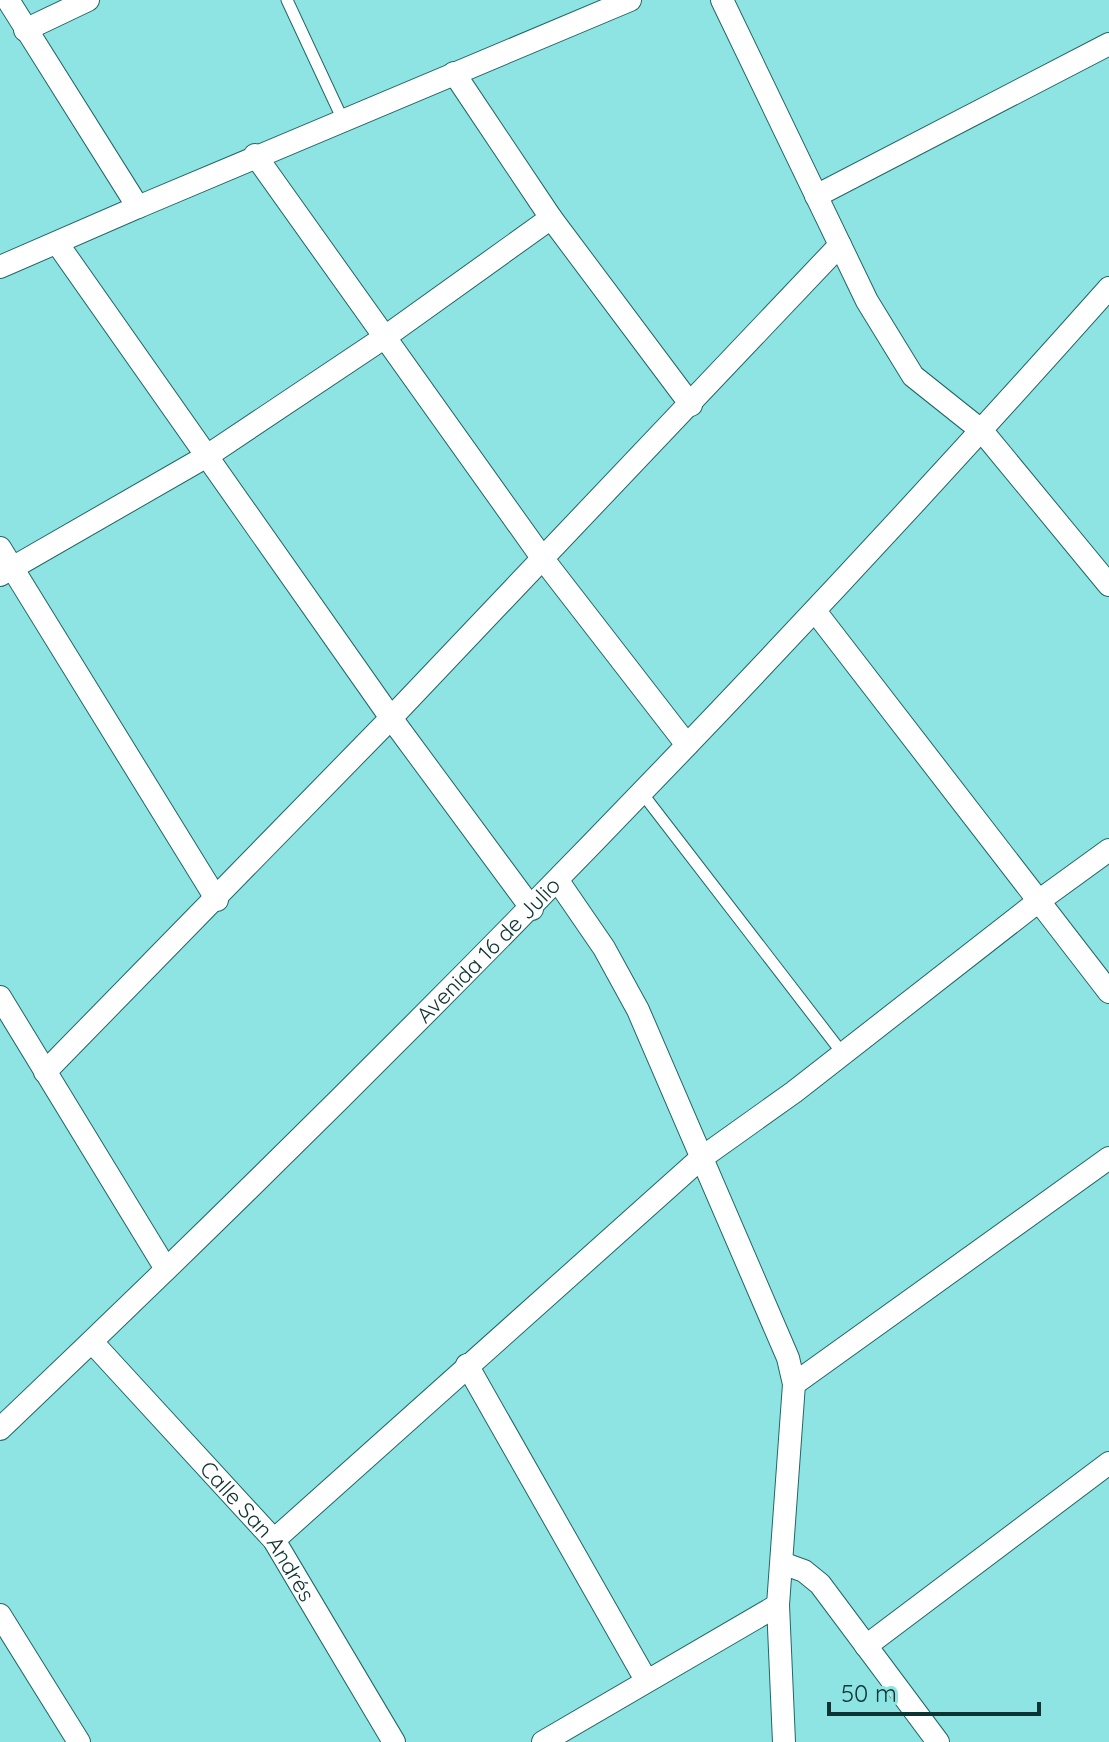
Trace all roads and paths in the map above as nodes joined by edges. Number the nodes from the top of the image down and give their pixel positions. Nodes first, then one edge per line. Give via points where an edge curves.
1 (8, 0) edge
2 (88, 0) edge
3 (287, 0) edge
4 (630, 0) edge
5 (722, 0) edge
6 (25, 30) junction
7 (1109, 44) edge
8 (454, 73) junction
9 (342, 118) junction
10 (255, 155) junction
11 (816, 196) junction
12 (138, 207) junction
13 (551, 218) junction
14 (57, 243) junction
15 (840, 245) junction
16 (0, 267) edge
17 (1109, 288) edge
18 (385, 337) junction
19 (691, 405) junction
20 (982, 431) junction
21 (207, 456) junction
22 (0, 548) edge
23 (543, 559) junction
24 (6, 571) edge
25 (1109, 585) edge
26 (815, 611) junction
27 (391, 718) junction
28 (687, 745) junction
29 (642, 793) junction
30 (1109, 850) edge
31 (558, 881) junction
32 (217, 900) junction
33 (1040, 900) junction
34 (532, 909) junction
35 (1109, 992) edge
36 (0, 997) edge
37 (843, 1054) junction
38 (45, 1072) junction
39 (1109, 1158) edge
40 (700, 1159) junction
41 (166, 1269) junction
42 (92, 1342) junction
43 (467, 1365) junction
44 (794, 1384) junction
45 (2, 1422) edge
46 (1109, 1463) edge
47 (274, 1540) junction
48 (782, 1563) junction
49 (778, 1605) junction
50 (0, 1615) edge
51 (866, 1646) junction
52 (646, 1680) junction
53 (72, 1739) edge
54 (394, 1742) edge
55 (543, 1742) edge
56 (784, 1742) edge
57 (938, 1742) edge

1 - 6 street
2 - 6 street
3 - 9 lane
4 - 8 street
5 - 11 street
6 - 12 street
7 - 11 street
8 - 9 street
8 - 13 street
9 - 10 street
10 - 12 street
10 - 18 street
11 - 15 street
12 - 14 street
13 - 18 street
13 - 19 street
14 - 16 street
14 - 21 street
15 - 19 street
15 - 20 street via 913,376
17 - 20 street
18 - 21 street
18 - 23 street
19 - 23 street
20 - 25 street
20 - 26 street
21 - 24 street
21 - 27 street
22 - 24 street
23 - 27 street
23 - 28 street
24 - 32 street
26 - 28 street
26 - 33 street
27 - 32 street
27 - 34 street
28 - 29 street
29 - 31 street
29 - 37 lane
30 - 33 street
31 - 34 street, Avenida 16 de Julio
31 - 40 street, Avenida 16 de Julio via 638,1010
32 - 38 street
33 - 35 street
33 - 37 street
34 - 41 street, Avenida 16 de Julio
36 - 38 street
37 - 40 street
38 - 41 street
39 - 44 street
40 - 43 street
40 - 44 street, Avenida 16 de Julio via 788,1358
41 - 42 street, Avenida 16 de Julio
42 - 45 street, Avenida 16 de Julio
42 - 47 street, Calle San Andrés
43 - 47 street
43 - 52 street
44 - 48 street, Avenida 16 de Julio
46 - 51 street
47 - 54 street, Calle San Andrés
48 - 49 street, Avenida 16 de Julio
48 - 51 street via 813,1576
49 - 52 street
49 - 56 street, Avenida 16 de Julio
50 - 53 street
51 - 57 street
52 - 55 street

